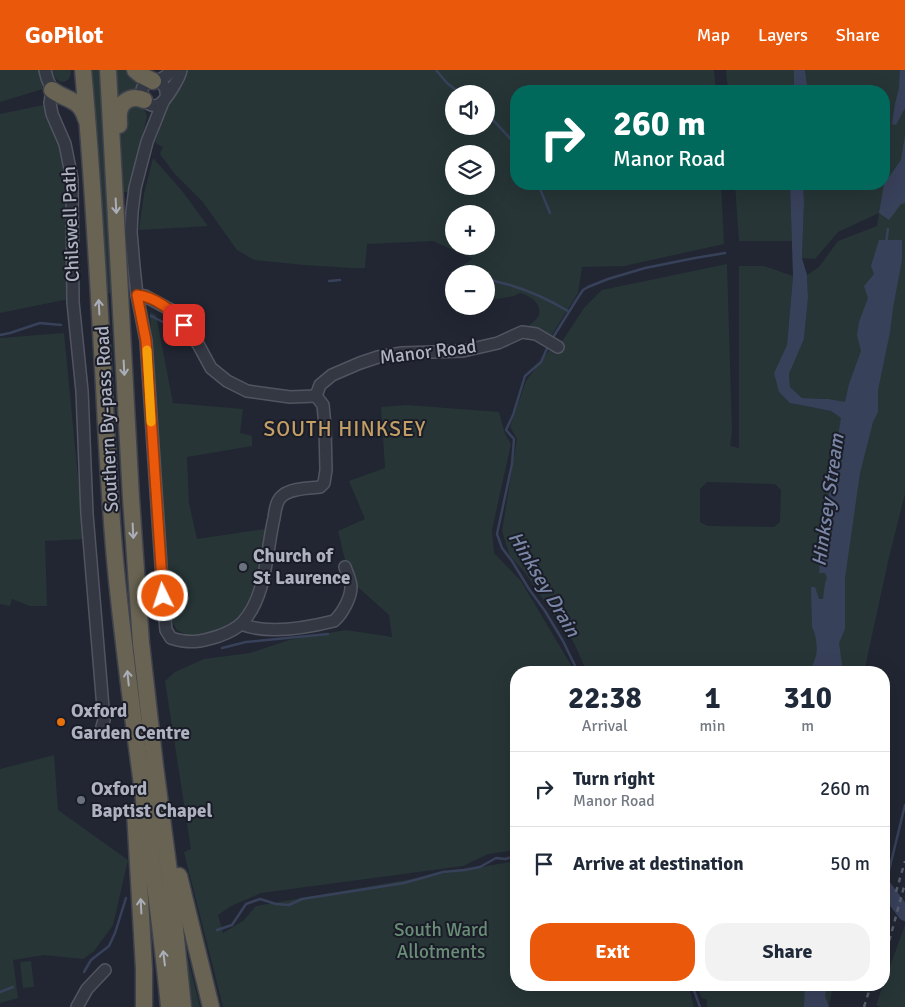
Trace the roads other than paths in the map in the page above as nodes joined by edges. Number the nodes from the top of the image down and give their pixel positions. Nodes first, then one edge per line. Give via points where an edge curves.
1 (45, 70) edge
2 (82, 70) edge
3 (108, 70) edge
4 (135, 70) edge
5 (172, 70) edge
6 (181, 70) edge
7 (155, 81) junction
8 (52, 90) junction
9 (164, 99) junction
10 (146, 102) junction
11 (89, 131) junction
12 (147, 142) junction
13 (114, 176) junction
14 (137, 295) junction
15 (553, 344) dead end
16 (316, 396) junction
17 (346, 572) dead end
18 (242, 624) junction
19 (133, 726) junction
20 (102, 727) dead end
21 (155, 766) junction
22 (104, 970) dead end
23 (77, 1007) edge
24 (144, 1007) edge
25 (169, 1007) edge
26 (183, 1007) edge
27 (211, 1007) edge

1 - 8 street, Chilswell Path
2 - 8 highway via 74,85
2 - 11 highway, Southern By-pass Road
3 - 13 highway, Southern By-pass Road
4 - 7 highway
5 - 7 street
6 - 9 street
7 - 9 street via 166,89
7 - 10 street via 146,83 142,89
8 - 11 highway via 80,106
8 - 20 street, Chilswell Path via 52,114 65,144 72,179 73,302 82,391
9 - 10 street via 156,105
9 - 12 street
10 - 12 street via 150,110
10 - 13 highway via 131,98 119,111
19 -> 11 highway, Southern By-pass Road via 109,494
12 - 14 street via 134,188 132,212
13 -> 21 highway, Southern By-pass Road via 135,566
14 - 16 street via 171,310 198,344 211,368 227,381 247,391
14 - 18 street via 146,341 166,630 171,638 188,643 227,633
15 - 16 street, Manor Road via 536,334 522,332 498,343 463,351 402,353 378,358 332,375 320,386
16 - 18 street via 323,405 324,483 320,487 282,494 278,500 260,588
17 - 18 street via 351,587 347,602 334,621 301,628 267,630
24 -> 19 highway
25 -> 19 highway
21 - 26 highway
21 - 27 highway via 180,885
22 - 23 street via 87,989

